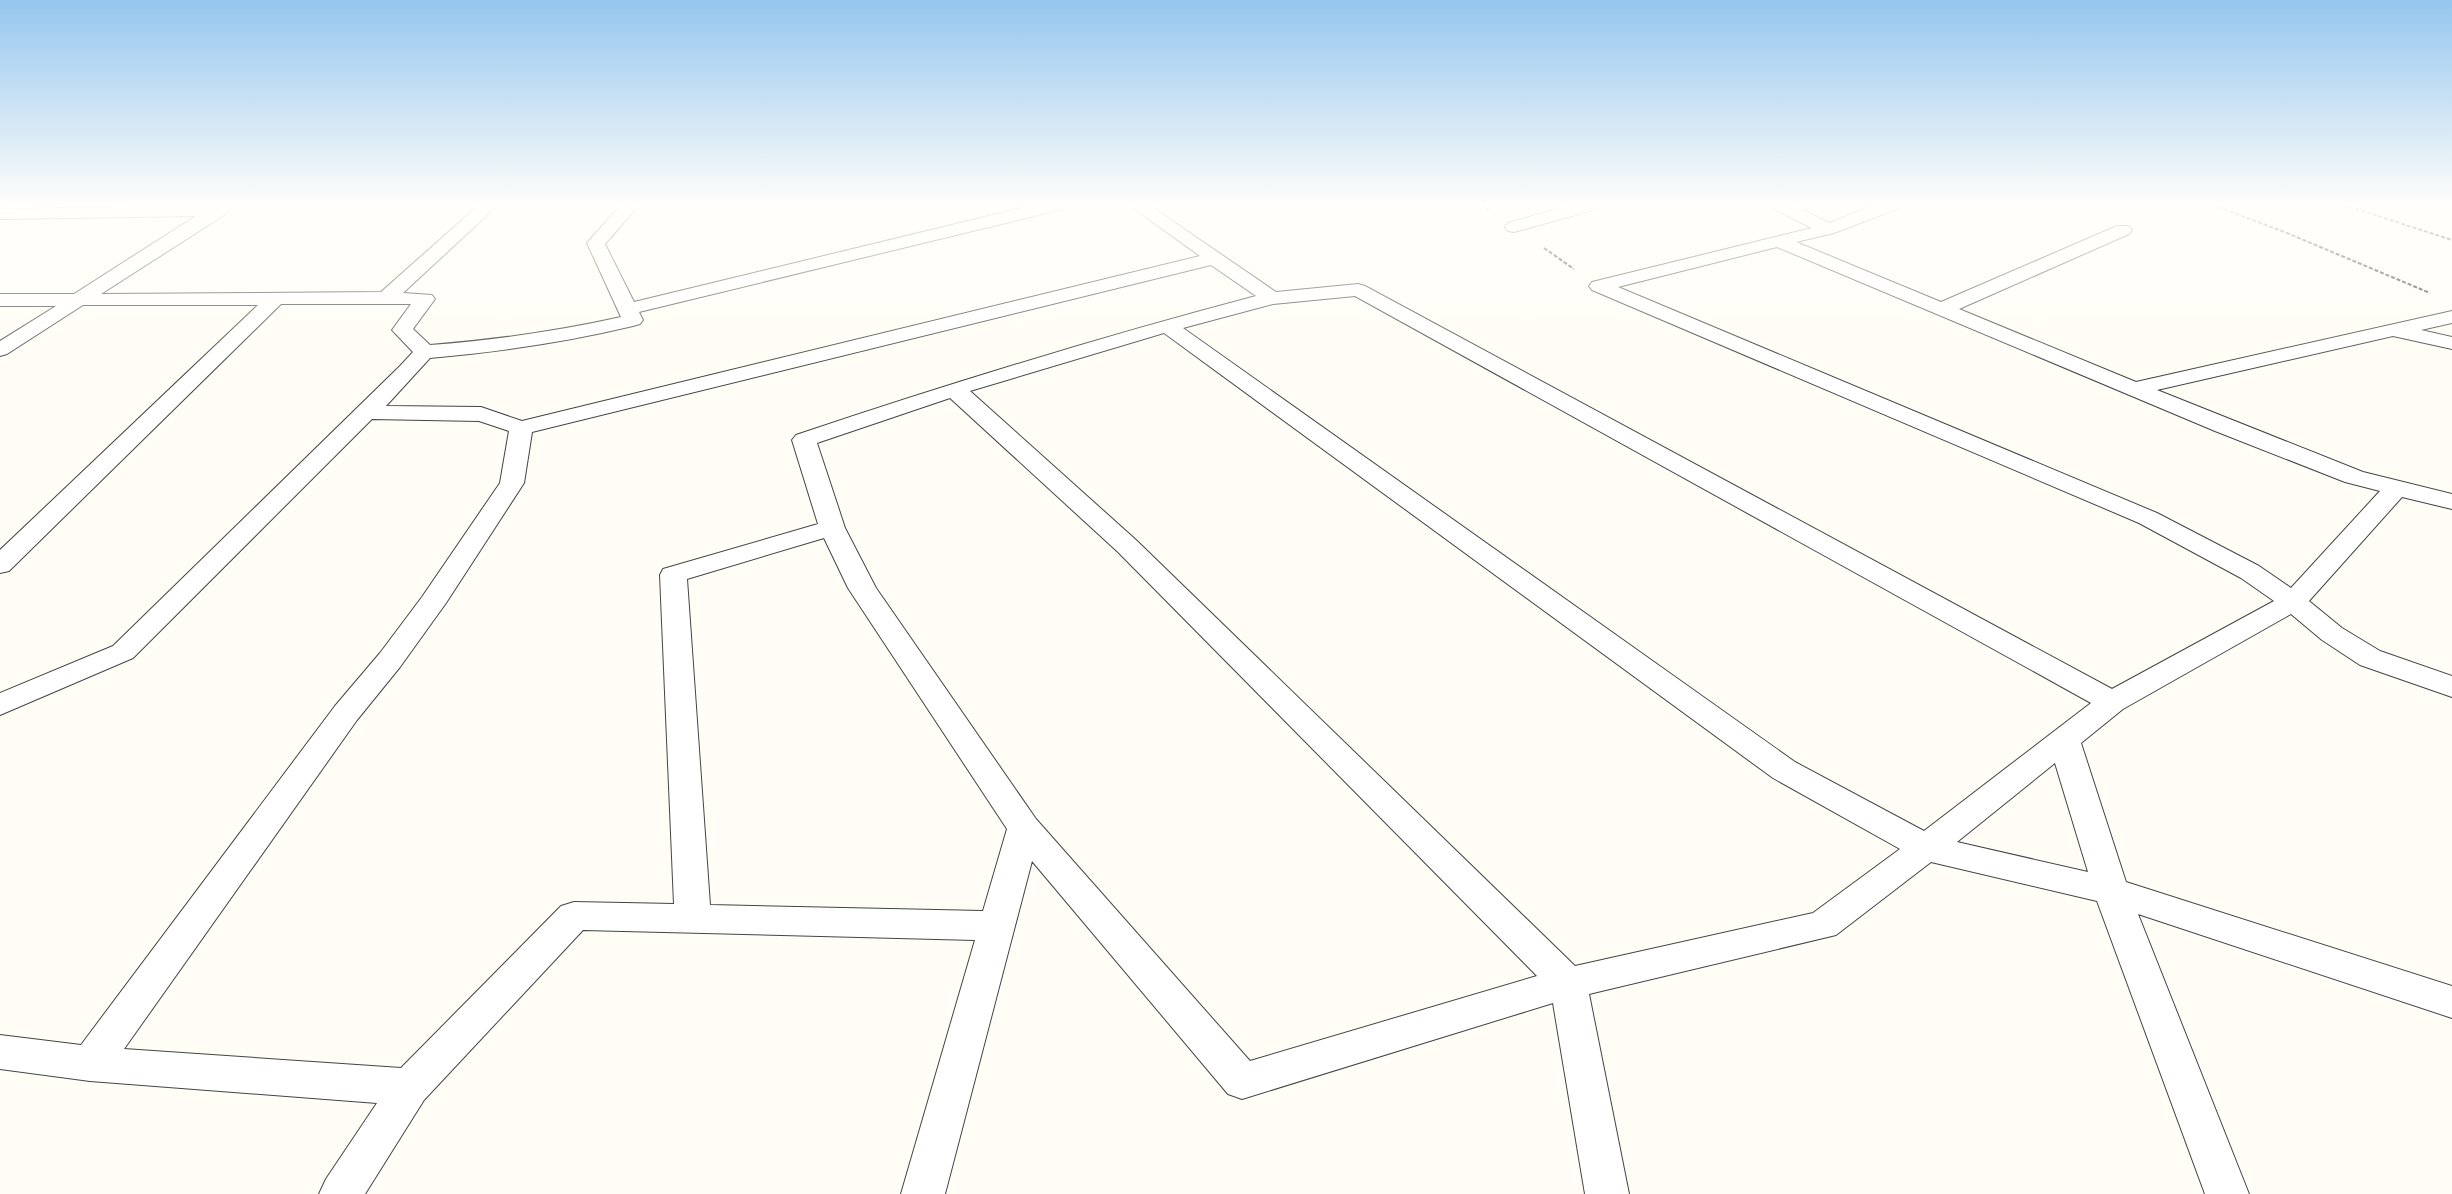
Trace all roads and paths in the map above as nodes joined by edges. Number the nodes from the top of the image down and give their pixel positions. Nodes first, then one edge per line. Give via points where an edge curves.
1 (138, 261) edge
2 (428, 261) edge
3 (605, 261) edge
4 (827, 261) edge
5 (1205, 261) edge
6 (1220, 261) edge
7 (1703, 261) edge
8 (1825, 261) edge
9 (2053, 261) edge
10 (2353, 261) edge
11 (2434, 295) dead end
12 (386, 298) junction
13 (1272, 298) junction
14 (275, 299) junction
15 (0, 300) edge
16 (75, 300) junction
17 (628, 309) junction
18 (1942, 309) junction
19 (2452, 317) edge
20 (1166, 326) junction
21 (2391, 331) junction
22 (2452, 343) edge
23 (0, 350) edge
24 (424, 352) junction
25 (954, 389) junction
26 (2134, 389) junction
27 (366, 412) junction
28 (521, 428) junction
29 (2396, 489) junction
30 (2452, 502) edge
31 (832, 528) junction
32 (0, 566) edge
33 (2293, 602) junction
34 (2452, 687) edge
35 (2112, 702) junction
36 (0, 705) edge
37 (2064, 739) junction
38 (1024, 828) junction
39 (1926, 848) junction
40 (2111, 891) junction
41 (693, 919) junction
42 (997, 926) junction
43 (1568, 983) junction
44 (2452, 1002) edge
45 (0, 1052) edge
46 (90, 1064) junction
47 (410, 1087) junction
48 (341, 1194) edge
49 (923, 1194) edge
50 (1607, 1194) edge
51 (2227, 1194) edge

1 - 16 street
2 - 12 street
3 - 17 street
4 - 17 street
5 - 28 street
6 - 13 street
7 - 33 street via 1599,286 2148,518 2250,572
8 - 18 street
9 - 18 street
10 - 11 path
12 - 14 street
12 - 24 street via 425,299 402,330
13 - 20 street
13 - 35 street via 1358,290
14 - 16 street
14 - 32 street
15 - 16 street
16 - 23 street
17 - 24 street via 633,320 569,335
18 - 26 street
19 - 21 street
20 - 25 street
20 - 39 street via 1784,770
21 - 22 street
21 - 26 street
24 - 27 street
25 - 31 street via 804,440
25 - 43 street via 1127,546
26 - 29 street via 2354,477
27 - 28 street via 481,414
27 - 36 street via 123,652
28 - 46 street via 512,483 476,539
29 - 30 street
29 - 33 street
31 - 38 street via 862,588
31 - 41 street via 673,575
33 - 34 street via 2332,634 2370,658
33 - 35 street
35 - 37 street
37 - 39 street
37 - 40 street
38 - 42 street
38 - 43 street via 1242,1081
39 - 40 street
39 - 43 street via 1823,925
40 - 44 street
40 - 51 street
41 - 42 street
41 - 47 street via 574,916
42 - 49 street
43 - 50 street
45 - 46 street
46 - 47 street
47 - 48 street

